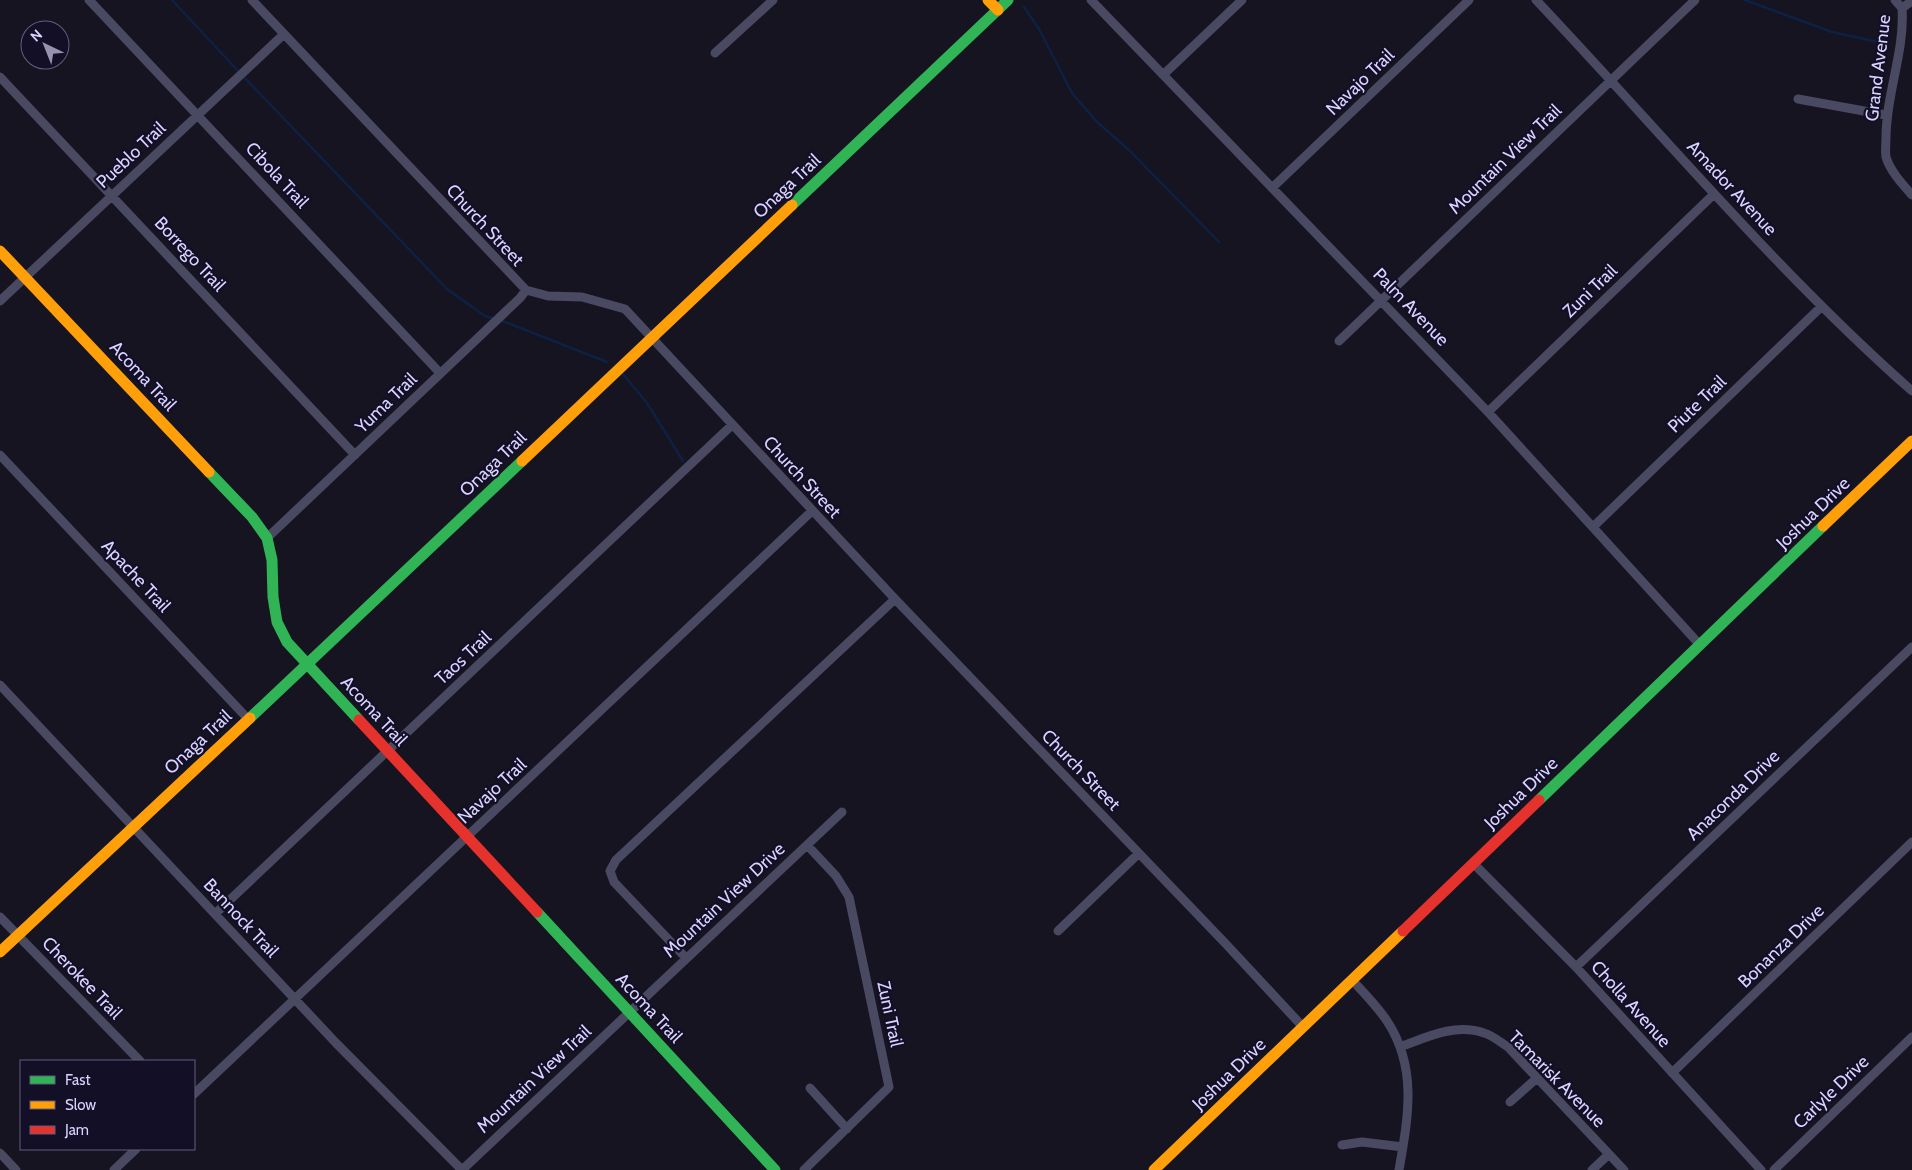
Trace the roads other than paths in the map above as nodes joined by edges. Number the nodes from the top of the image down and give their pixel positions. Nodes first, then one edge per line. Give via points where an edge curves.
1 (89, 0) edge
2 (252, 0) edge
3 (773, 0) edge
4 (988, 0) edge
5 (1008, 0) edge
6 (1091, 0) edge
7 (1242, 0) edge
8 (1469, 0) edge
9 (1536, 0) edge
10 (1695, 0) edge
11 (1895, 0) edge
12 (1912, 1) edge
13 (1902, 8) junction
14 (998, 10) junction
15 (284, 34) junction
16 (715, 53) dead end
17 (1163, 75) junction
18 (0, 77) edge
19 (1612, 80) junction
20 (1798, 99) dead end
21 (198, 115) junction
22 (1886, 115) junction
23 (1273, 187) junction
24 (1714, 194) junction
25 (112, 195) junction
26 (1912, 195) edge
27 (0, 251) edge
28 (25, 277) junction
29 (526, 290) junction
30 (0, 301) edge
31 (1380, 301) junction
32 (1822, 306) junction
33 (651, 338) junction
34 (1339, 341) dead end
35 (440, 373) junction
36 (1912, 390) edge
37 (1488, 412) junction
38 (732, 425) junction
39 (1912, 442) edge
40 (0, 455) edge
41 (355, 455) junction
42 (812, 511) junction
43 (1594, 526) junction
44 (267, 538) junction
45 (894, 599) junction
46 (1700, 645) junction
47 (1912, 647) edge
48 (307, 665) junction
49 (0, 685) edge
50 (248, 719) junction
51 (387, 752) junction
52 (842, 812) dead end
53 (133, 827) junction
54 (467, 838) junction
55 (1912, 842) edge
56 (807, 844) junction
57 (1138, 854) junction
58 (1473, 863) junction
59 (215, 914) junction
60 (0, 917) edge
61 (1058, 931) dead end
62 (17, 935) junction
63 (0, 952) edge
64 (686, 958) junction
65 (1576, 967) junction
66 (1352, 980) junction
67 (295, 999) junction
68 (629, 1012) junction
69 (1303, 1027) junction
70 (1912, 1037) edge
71 (1400, 1047) junction
72 (139, 1060) edge
73 (1672, 1073) junction
74 (1537, 1078) junction
75 (810, 1088) dead end
76 (195, 1093) edge
77 (1510, 1102) dead end
78 (847, 1129) junction
79 (1342, 1144) dead end
80 (1403, 1147) junction
81 (135, 1150) edge
82 (0, 1152) edge
83 (1609, 1154) junction
84 (16, 1170) edge
85 (114, 1170) edge
86 (462, 1170) edge
87 (775, 1170) edge
88 (804, 1170) edge
89 (1154, 1170) edge
90 (1400, 1170) edge
91 (1592, 1170) edge
92 (1624, 1170) edge
93 (1761, 1170) edge
94 (1774, 1170) edge

1 - 21 street, Cibola Trail
2 - 15 street, Church Street
3 - 16 street
4 - 14 street
5 - 14 street, Onaga Trail
6 - 17 street, Palm Avenue
7 - 17 street
8 - 23 street, Navajo Trail
9 - 19 street, Amador Avenue
10 - 19 street, Mountain View Trail
11 - 13 street, Grand Avenue
12 - 13 street
13 - 22 street, Grand Avenue via 1901,51
14 - 33 street, Onaga Trail
15 - 21 street, Pueblo Trail
15 - 29 street, Church Street
17 - 23 street, Palm Avenue
18 - 25 street, Borrego Trail
19 - 24 street, Amador Avenue
19 - 31 street, Mountain View Trail
20 - 22 street
21 - 25 street, Pueblo Trail
21 - 35 street, Cibola Trail
22 - 26 street, Grand Avenue via 1886,157 1900,182
23 - 31 street, Palm Avenue
24 - 32 street, Amador Avenue
24 - 37 street, Zuni Trail
25 - 28 street, Pueblo Trail
25 - 41 street, Borrego Trail
27 - 28 street, Acoma Trail
28 - 30 street, Pueblo Trail
28 - 44 street, Acoma Trail via 252,517
29 - 33 street, Church Street via 548,296 582,297 625,310
29 - 35 street, Yuma Trail
31 - 34 street, Mountain View Trail
31 - 37 street, Palm Avenue
32 - 36 street, Amador Avenue
32 - 43 street, Piute Trail
33 - 38 street, Church Street
33 - 48 street, Onaga Trail
35 - 41 street, Yuma Trail
37 - 43 street, Palm Avenue
38 - 42 street, Church Street
38 - 51 street, Taos Trail
39 - 46 street, Joshua Drive
40 - 50 street, Apache Trail
41 - 44 street, Yuma Trail
42 - 45 street, Church Street
42 - 54 street, Navajo Trail
43 - 46 street, Palm Avenue
44 - 48 street, Acoma Trail via 277,622 287,642
45 - 57 street, Church Street
45 - 64 street via 616,860 610,871 614,882
46 - 58 street, Joshua Drive
47 - 65 street, Anaconda Drive
48 - 50 street, Onaga Trail
48 - 51 street, Acoma Trail
49 - 53 street, Bannock Trail
50 - 53 street, Onaga Trail
51 - 54 street, Acoma Trail
51 - 59 street, Taos Trail
52 - 56 street, Mountain View Drive
53 - 59 street, Bannock Trail
53 - 62 street, Onaga Trail
54 - 67 street, Navajo Trail
54 - 68 street, Acoma Trail
55 - 73 street, Bonanza Drive
56 - 64 street, Mountain View Drive
56 - 78 street, Zuni Trail via 850,896 888,1087
57 - 61 street
57 - 69 street, Church Street
58 - 65 street, Cholla Avenue
58 - 66 street, Joshua Drive
59 - 67 street, Bannock Trail
60 - 62 street, Cherokee Trail
62 - 63 street, Onaga Trail
62 - 72 street, Cherokee Trail
64 - 68 street, Mountain View Drive
65 - 73 street, Cholla Avenue
66 - 69 street, Joshua Drive
66 - 71 street via 1387,1021
67 - 76 street, Navajo Trail
67 - 86 street, Bannock Trail
68 - 86 street, Mountain View Trail
68 - 87 street, Acoma Trail
69 - 89 street, Joshua Drive
70 - 94 street, Carlyle Drive
71 - 74 street, Tamarisk Avenue via 1443,1032 1466,1029 1485,1033 1508,1047
71 - 80 street via 1408,1073 1409,1096
73 - 93 street, Cholla Avenue
74 - 77 street
74 - 83 street, Tamarisk Avenue
75 - 78 street
78 - 88 street, Zuni Trail
79 - 80 street via 1362,1142
80 - 90 street
81 - 85 street
82 - 84 street
83 - 91 street
83 - 92 street, Tamarisk Avenue

